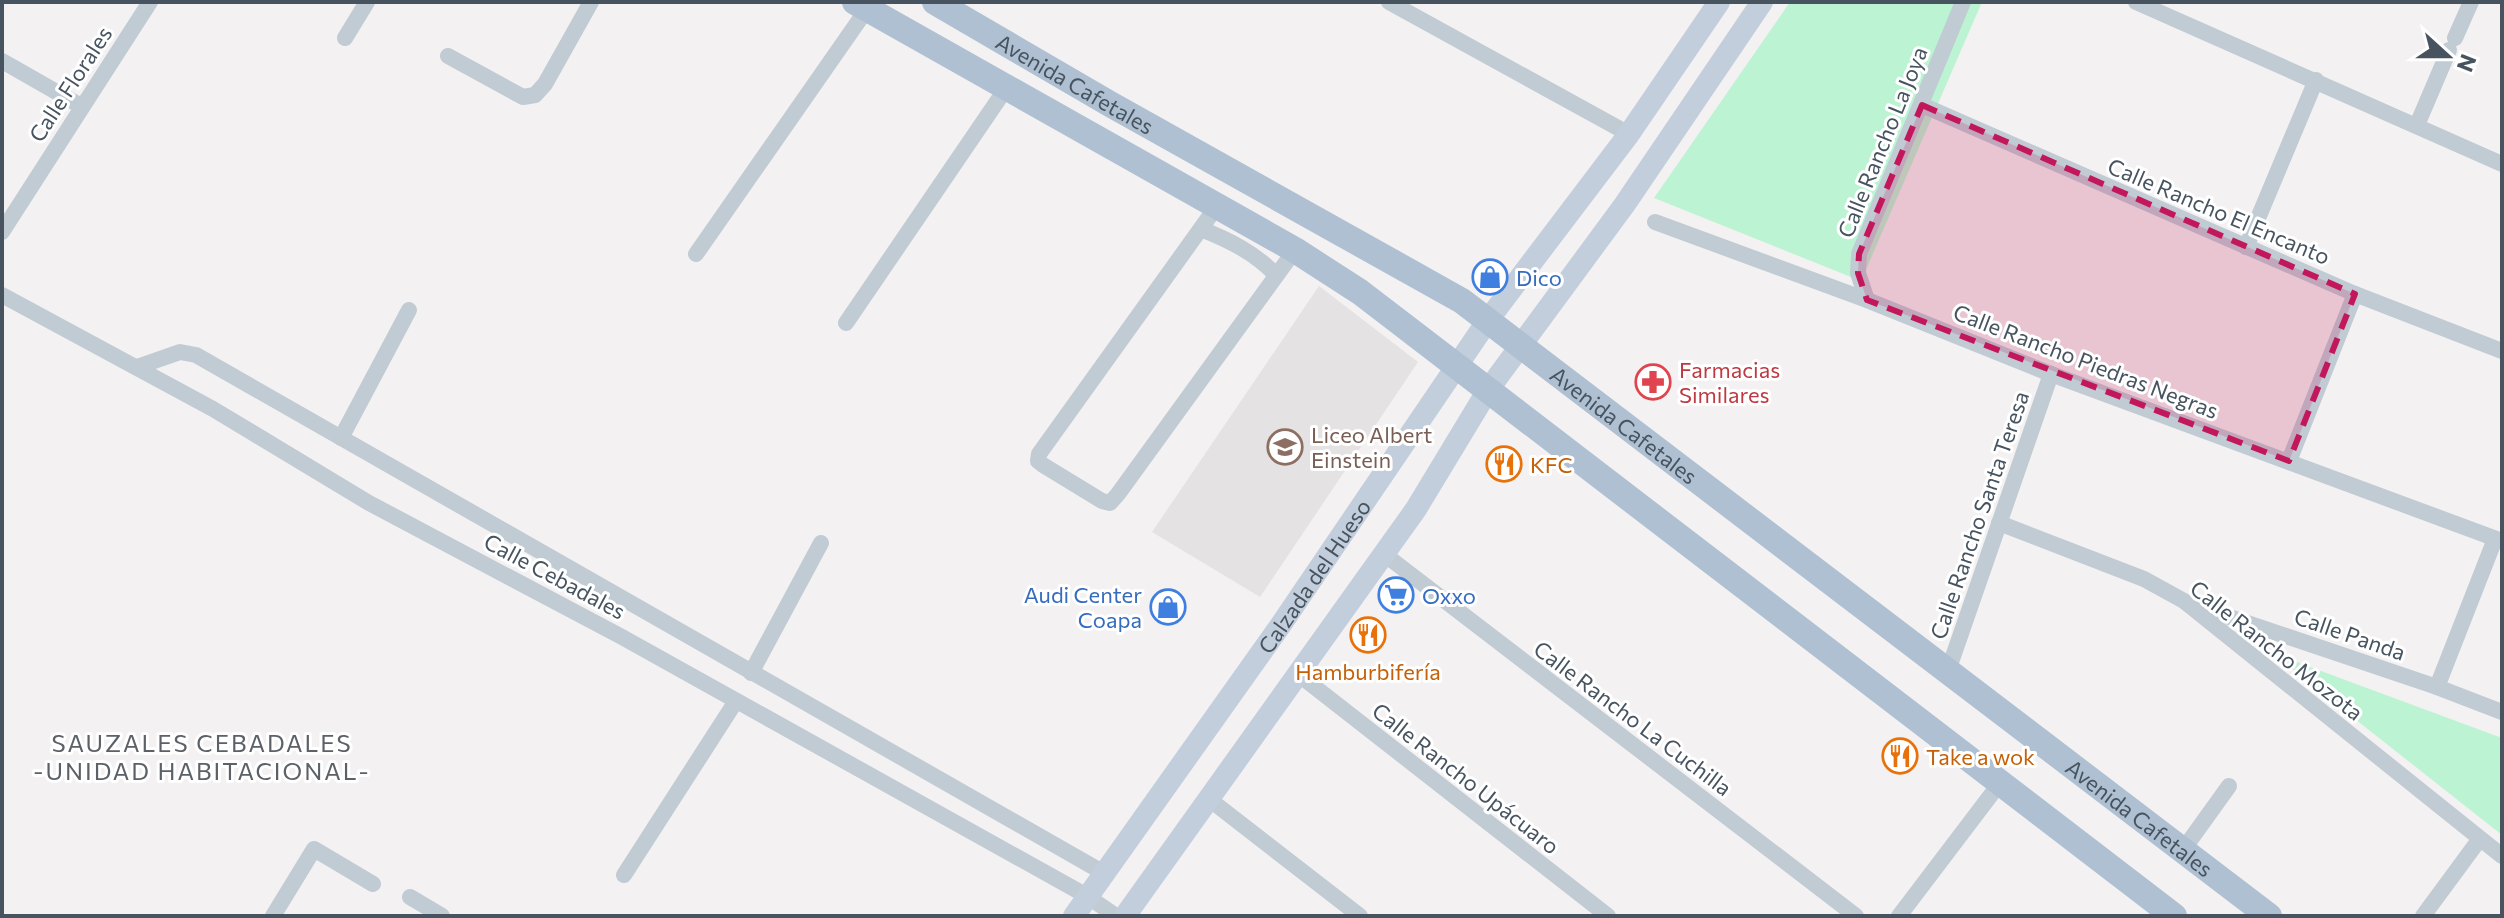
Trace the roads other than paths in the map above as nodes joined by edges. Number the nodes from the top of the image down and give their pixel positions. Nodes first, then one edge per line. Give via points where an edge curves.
1 (150, 2) edge
2 (367, 2) edge
3 (591, 2) edge
4 (935, 2) edge
5 (1389, 2) edge
6 (1719, 2) edge
7 (1762, 2) edge
8 (1963, 2) edge
9 (2136, 2) edge
10 (2471, 2) edge
11 (861, 5) edge
12 (345, 38) dead end
13 (448, 56) dead end
14 (2, 61) edge
15 (2316, 80) junction
16 (1007, 87) junction
17 (1922, 105) junction
18 (81, 106) junction
19 (2417, 125) junction
20 (1629, 134) junction
21 (2502, 164) edge
22 (1208, 218) junction
23 (1655, 222) dead end
24 (2, 232) edge
25 (2246, 247) junction
26 (696, 254) dead end
27 (1285, 264) junction
28 (2355, 294) junction
29 (2, 295) edge
30 (1867, 300) junction
31 (409, 310) dead end
32 (1488, 320) junction
33 (846, 323) dead end
34 (1520, 345) junction
35 (2502, 351) edge
36 (1457, 366) junction
37 (137, 367) junction
38 (2051, 374) junction
39 (1488, 390) junction
40 (341, 438) junction
41 (2289, 461) junction
42 (1999, 523) junction
43 (2499, 540) edge
44 (821, 543) dead end
45 (1384, 554) junction
46 (2184, 601) junction
47 (1948, 671) junction
48 (751, 673) junction
49 (1298, 674) junction
50 (2437, 687) junction
51 (736, 701) junction
52 (2502, 712) edge
53 (2000, 783) junction
54 (2229, 786) dead end
55 (1209, 799) junction
56 (1006, 817) junction
57 (2479, 840) junction
58 (991, 842) junction
59 (2183, 850) junction
60 (2502, 856) edge
61 (1104, 873) junction
62 (624, 875) dead end
63 (373, 884) dead end
64 (1087, 896) junction
65 (410, 897) dead end
66 (273, 916) edge
67 (442, 916) edge
68 (1074, 916) edge
69 (1116, 916) edge
70 (1125, 916) edge
71 (1360, 916) edge
72 (1608, 916) edge
73 (1856, 916) edge
74 (1899, 916) edge
75 (2174, 916) edge
76 (2269, 916) edge
77 (2423, 916) edge

1 - 18 street, Calle Florales
2 - 12 street
3 - 13 street via 535,95 523,97
4 - 32 main road, Avenida Cafetales
5 - 20 street
6 - 20 main road, Calzada del Hueso
7 - 34 main road, Calzada del Hueso via 1625,204
8 - 17 street, Calle Rancho La Joya
9 - 15 street
10 - 19 street
11 - 16 main road, Avenida Cafetales
11 - 26 street
14 - 18 street
15 - 19 street
15 - 25 street
16 - 22 main road, Avenida Cafetales
16 - 33 street
17 - 25 street, Calle Rancho El Encanto
17 - 30 street, Calle Rancho La Joya via 1859,254 1858,273
18 - 24 street, Calle Florales
19 - 21 street
20 - 32 main road, Calzada del Hueso
22 - 27 main road, Avenida Cafetales
22 - 27 street via 1039,454 1043,465 1102,501 1110,503
23 - 30 street, Calle Rancho Piedras Negras
25 - 28 street, Calle Rancho El Encanto
27 - 36 main road, Avenida Cafetales via 1360,292
28 - 35 street, Calle Rancho El Encanto
28 - 41 street
29 - 37 street, Calle Cebadales
30 - 38 street, Calle Rancho Piedras Negras
31 - 40 street
32 - 34 main road, Avenida Cafetales
32 - 36 main road, Calzada del Hueso
34 - 39 main road, Calzada del Hueso
34 - 47 main road, Avenida Cafetales
36 - 39 main road, Avenida Cafetales
36 - 61 main road, Calzada del Hueso
37 - 40 street via 180,352 196,355
37 - 51 street, Calle Cebadales via 369,503
38 - 41 street, Calle Rancho Piedras Negras
38 - 42 street, Calle Rancho Santa Teresa
39 - 45 main road, Calzada del Hueso
39 - 53 main road, Avenida Cafetales
40 - 48 street
41 - 43 street, Calle Rancho Piedras Negras
42 - 46 street, Calle Rancho Mozota via 2144,579
42 - 47 street, Calle Rancho Santa Teresa
43 - 50 street
44 - 48 street
45 - 49 main road, Calzada del Hueso
45 - 73 street, Calle Rancho La Cuchilla
46 - 50 street, Calle Panda
46 - 57 street, Calle Rancho Mozota
47 - 59 main road, Avenida Cafetales
48 - 56 street
49 - 55 main road, Calzada del Hueso
49 - 72 street, Calle Rancho Upácuaro
50 - 52 street, Calle Panda
51 - 58 street, Calle Cebadales
51 - 62 street
53 - 74 street
53 - 75 main road, Avenida Cafetales
54 - 59 street
55 - 70 main road, Calzada del Hueso
55 - 71 street
56 - 58 street
56 - 61 street
57 - 60 street, Calle Rancho Mozota
57 - 77 street
58 - 64 street, Calle Cebadales
59 - 76 main road, Avenida Cafetales
61 - 64 main road, Calzada del Hueso
63 - 66 street via 314,849
64 - 68 main road, Calzada del Hueso
64 - 69 street, Calle Cebadales
65 - 67 street

